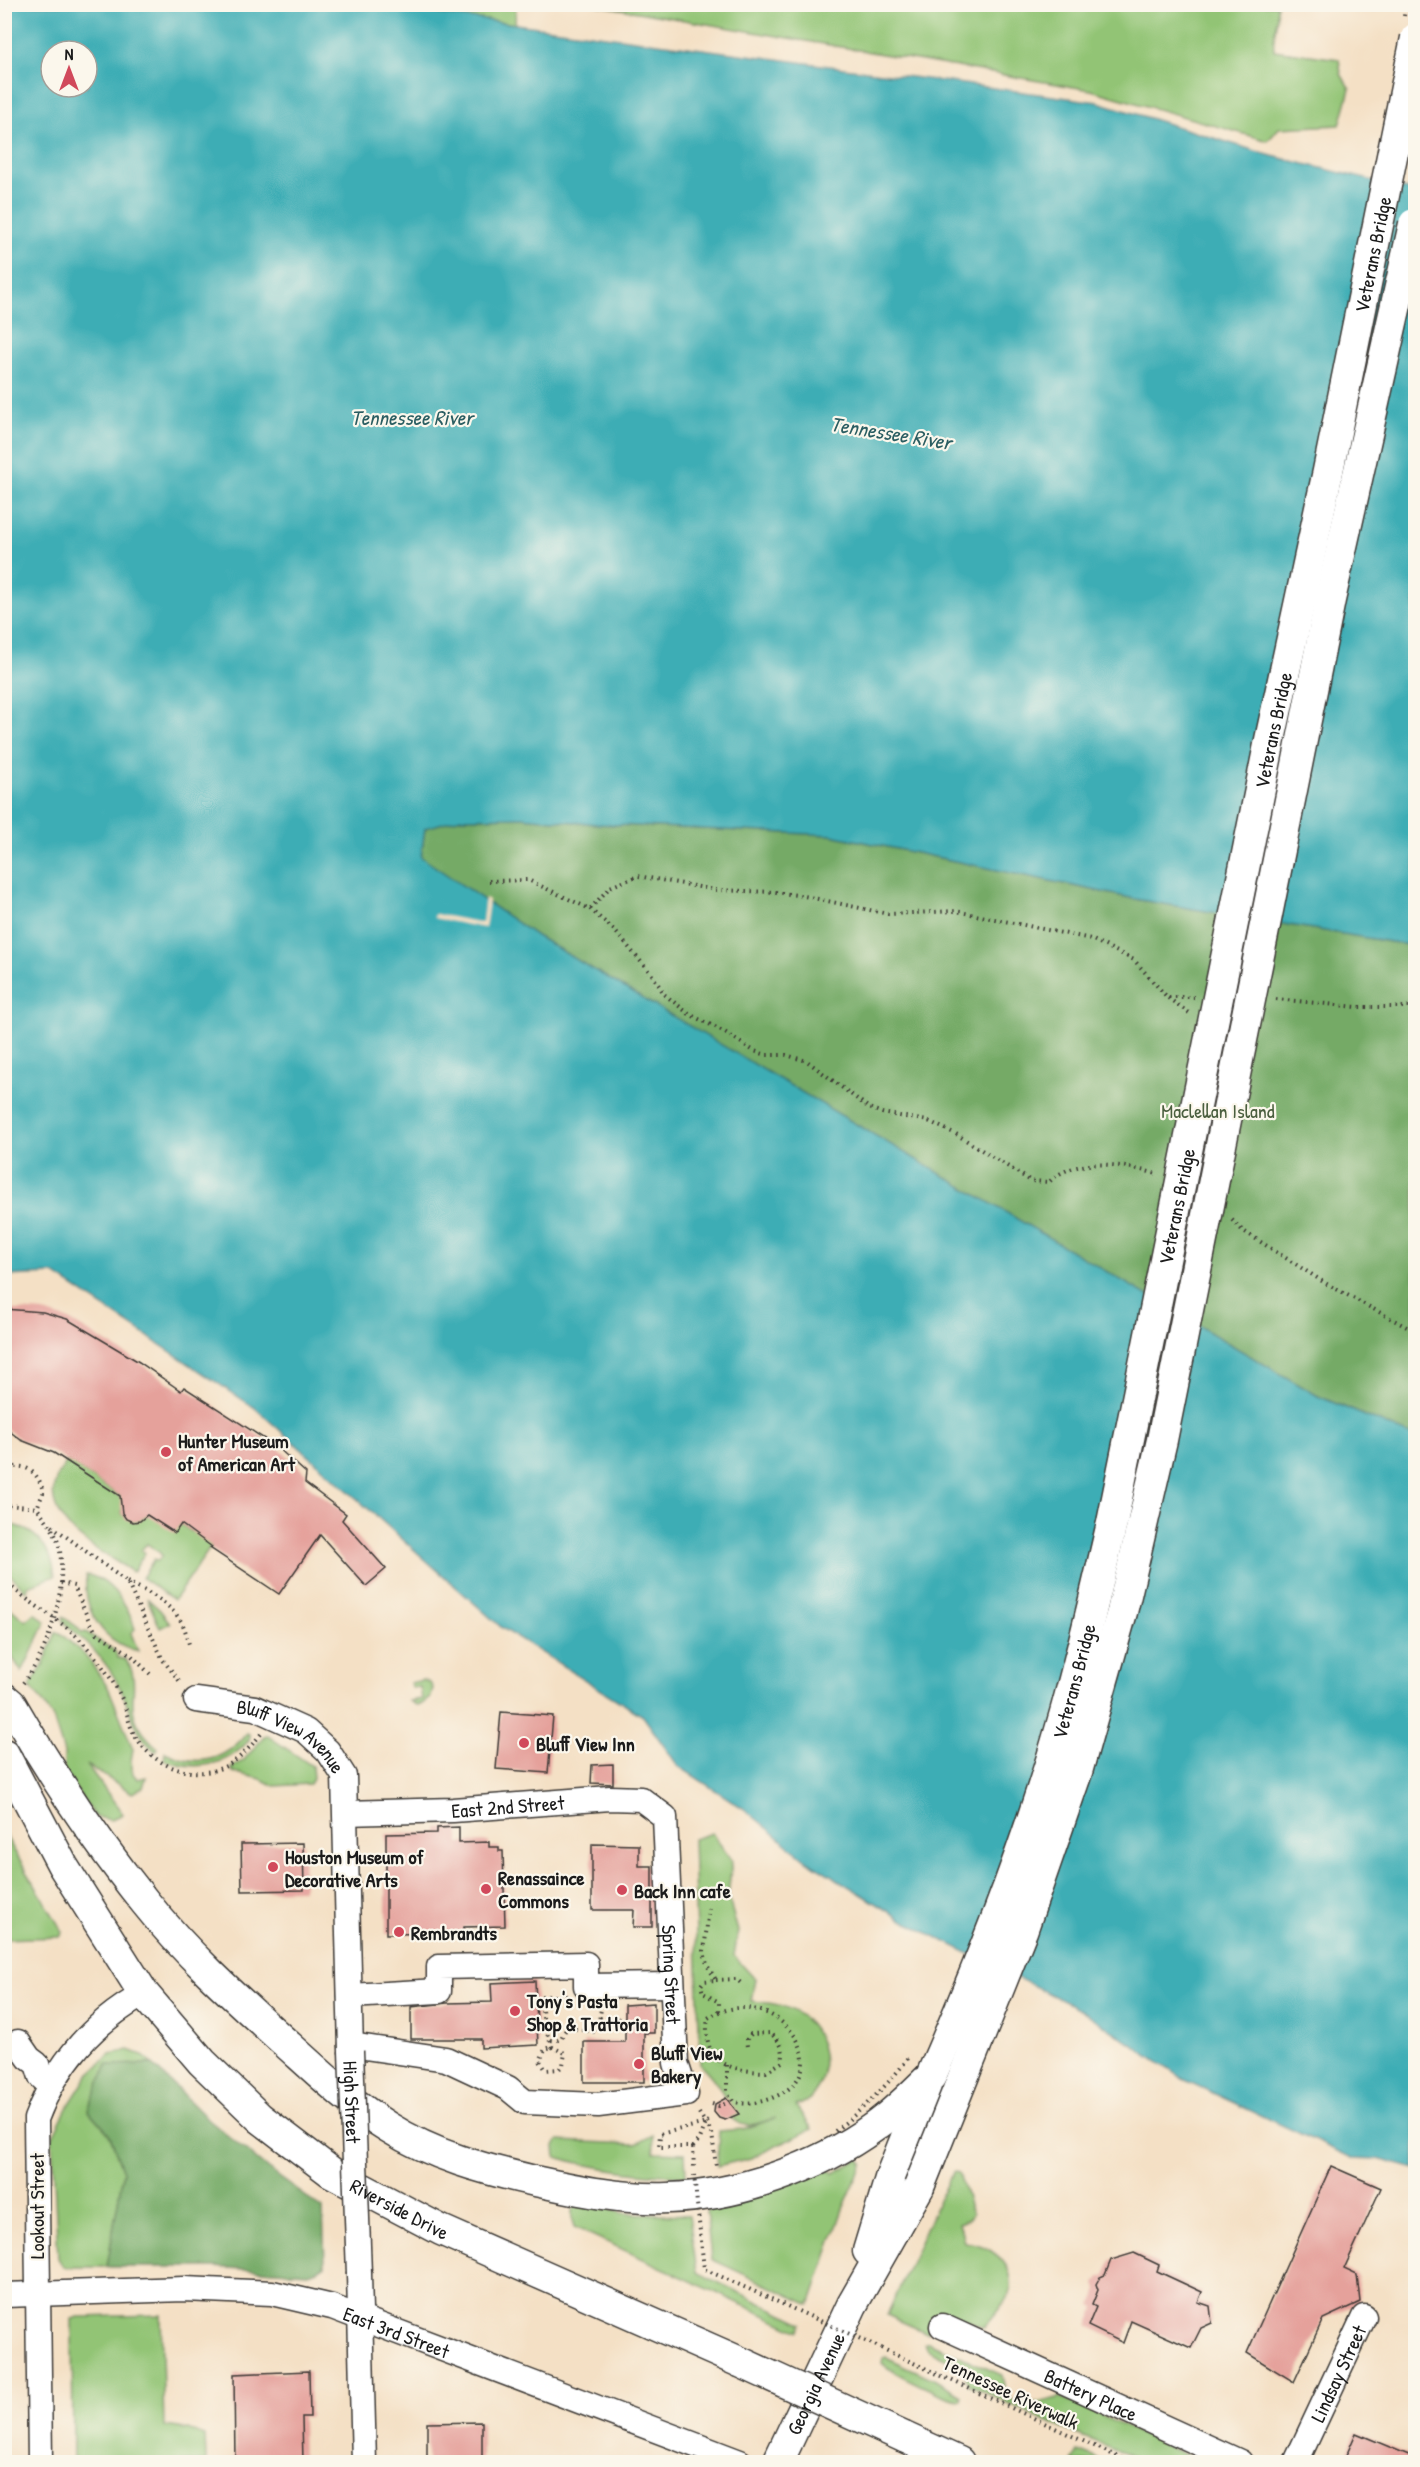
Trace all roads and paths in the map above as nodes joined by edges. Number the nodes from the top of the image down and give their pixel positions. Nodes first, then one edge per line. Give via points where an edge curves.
1 (1416, 38) edge
2 (1416, 215) edge
3 (489, 881) dead end
4 (590, 909) junction
5 (1167, 997) junction
6 (1200, 997) dead end
7 (1275, 999) dead end
8 (1416, 1007) edge
9 (1194, 1016) dead end
10 (1160, 1175) dead end
11 (1228, 1215) dead end
12 (1416, 1332) edge
13 (4, 1472) edge
14 (4, 1502) edge
15 (36, 1508) junction
16 (52, 1526) junction
17 (4, 1580) edge
18 (127, 1582) junction
19 (61, 1583) junction
20 (54, 1620) junction
21 (190, 1647) dead end
22 (150, 1674) dead end
23 (11, 1693) edge
24 (196, 1700) joint
25 (265, 1729) dead end
26 (4, 1754) edge
27 (346, 1812) junction
28 (665, 1817) joint
29 (709, 1908) dead end
30 (716, 1980) junction
31 (742, 1984) dead end
32 (672, 1985) junction
33 (144, 1994) junction
34 (350, 1996) junction
35 (570, 1996) dead end
36 (597, 2001) dead end
37 (719, 2011) junction
38 (600, 2018) junction
39 (625, 2019) dead end
40 (550, 2040) junction
41 (552, 2047) junction
42 (748, 2047) dead end
43 (13, 2048) dead end
44 (351, 2048) junction
45 (540, 2061) junction
46 (727, 2065) junction
47 (535, 2069) dead end
48 (931, 2076) junction
49 (46, 2081) junction
50 (733, 2101) junction
51 (712, 2104) dead end
52 (710, 2119) dead end
53 (706, 2123) junction
54 (712, 2133) dead end
55 (693, 2147) junction
56 (717, 2171) dead end
57 (891, 2175) joint
58 (919, 2187) joint
59 (4, 2295) edge
60 (36, 2295) junction
61 (852, 2305) junction
62 (360, 2317) junction
63 (1364, 2317) dead end
64 (942, 2326) dead end
65 (40, 2463) edge
66 (364, 2463) edge
67 (740, 2463) edge
68 (778, 2463) edge
69 (959, 2463) edge
70 (1129, 2463) edge
71 (1240, 2463) edge
72 (1296, 2463) edge

1 - 48 main road, Veterans Bridge, bridge via 1087,1631 1020,1854 977,1970
2 - 58 main road, Veterans Bridge, bridge via 1330,600 1162,1440 1122,1612 1077,1772 1022,1931
3 - 4 path via 528,880
4 - 5 path via 610,887 638,876 716,890 804,896 888,914 956,911 1091,939 1134,960
4 - 10 path via 614,930 664,994 689,1014 723,1030 754,1052 807,1061 869,1108 928,1121 1031,1181 1049,1182 1058,1173 1103,1164
5 - 6 path
5 - 9 path
7 - 8 path via 1357,1007
11 - 12 path via 1242,1230 1325,1283
13 - 15 path via 20,1467 31,1469 38,1476 43,1493
14 - 15 path
15 - 16 path
16 - 18 path
16 - 19 path via 62,1551
17 - 20 path
18 - 21 path via 151,1594 182,1622
18 - 24 path via 163,1660
19 - 20 path
19 - 22 path via 74,1586 97,1633 130,1654
20 - 23 path via 25,1681
20 - 25 path via 85,1644 105,1670 122,1700 133,1733 159,1761 191,1773 207,1773 227,1766 246,1752
23 - 48 main road via 11,1704 43,1759 139,1894 196,1959 342,2091 386,2126 434,2152 567,2188 665,2199 736,2189 777,2176 845,2145 896,2110
24 - 27 street, Bluff View Avenue via 255,1708 306,1731 328,1751 344,1776
26 - 33 main road, Riverside Drive via 63,1866
27 - 28 street, East 2nd Street via 453,1810 631,1798 641,1799
27 - 34 street, High Street
28 - 32 street, Spring Street
29 - 30 path via 704,1951
30 - 31 path via 736,1979
30 - 37 path via 701,1985 703,1993 718,2002
32 - 34 street via 586,1986 586,1964 439,1967 439,1991
32 - 44 street, Spring Street via 676,2063 686,2094 597,2105 525,2102 508,2088 446,2060
33 - 49 street, Lookout Street via 100,2023
33 - 69 main road, Riverside Drive, bridge via 202,2062 252,2110 332,2172 441,2230
34 - 44 street, High Street
35 - 40 path via 540,1996
36 - 38 path
37 - 46 path via 708,2018 707,2045 712,2055
37 - 50 path via 751,2008 773,2015 799,2040 802,2055 798,2077 784,2092 749,2104
38 - 39 path
38 - 40 path via 597,2032 569,2028 558,2041
40 - 41 path
41 - 45 path via 545,2049
41 - 45 path via 565,2053 563,2065 546,2070
42 - 46 path via 750,2034 771,2033 784,2053 782,2062 766,2072
43 - 49 street via 23,2070
44 - 62 street, High Street, bridge
45 - 47 path
46 - 50 path via 727,2092
48 - 57 main road, Veterans Bridge
49 - 60 street, Lookout Street via 36,2119
50 - 51 path
52 - 53 path
53 - 55 path
53 - 55 path via 660,2134 659,2147
54 - 56 path
55 - 70 path, Tennessee Riverwalk, bridge via 704,2269
57 - 61 main road, Georgia Avenue
58 - 61 main road, Georgia Avenue
59 - 60 street, East 3rd Street
60 - 62 street, East 3rd Street via 184,2289 272,2293
60 - 65 street, Lookout Street
61 - 68 main road, Georgia Avenue
62 - 66 street, High Street
62 - 67 street, East 3rd Street
63 - 72 street, Lindsay Street
64 - 71 street, Battery Place

